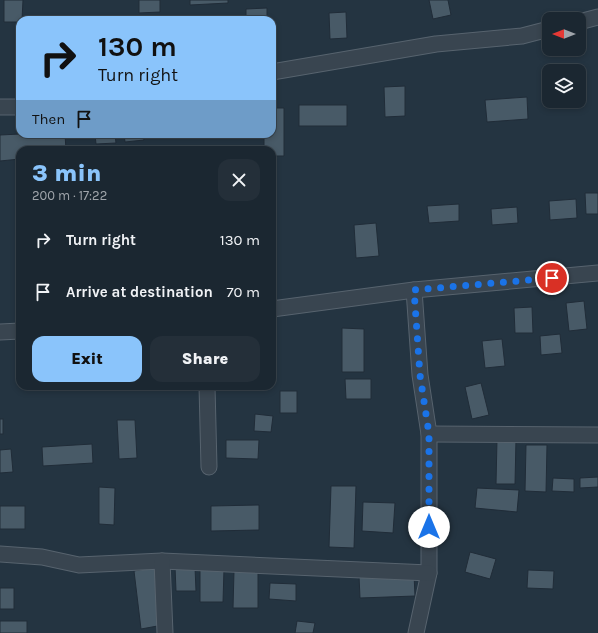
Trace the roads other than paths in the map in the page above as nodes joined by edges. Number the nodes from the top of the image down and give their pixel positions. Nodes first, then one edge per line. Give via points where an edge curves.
1 (598, 17) edge
2 (586, 20) edge
3 (542, 31) edge
4 (276, 71) edge
5 (16, 107) edge
6 (0, 108) edge
7 (598, 273) edge
8 (414, 290) junction
9 (276, 308) edge
10 (16, 331) edge
11 (0, 332) edge
12 (208, 390) edge
13 (429, 434) junction
14 (598, 435) edge
15 (209, 467) dead end
16 (0, 554) edge
17 (162, 561) junction
18 (429, 573) junction
19 (165, 633) edge
20 (416, 633) edge

1 - 2 street
3 - 4 street via 522,36 436,44
5 - 6 street
7 - 8 street
8 - 9 street
8 - 13 street via 420,375
10 - 11 street
12 - 15 street
13 - 14 street
13 - 18 street
16 - 17 street via 42,557 79,566
17 - 18 street
17 - 19 street
18 - 20 street

